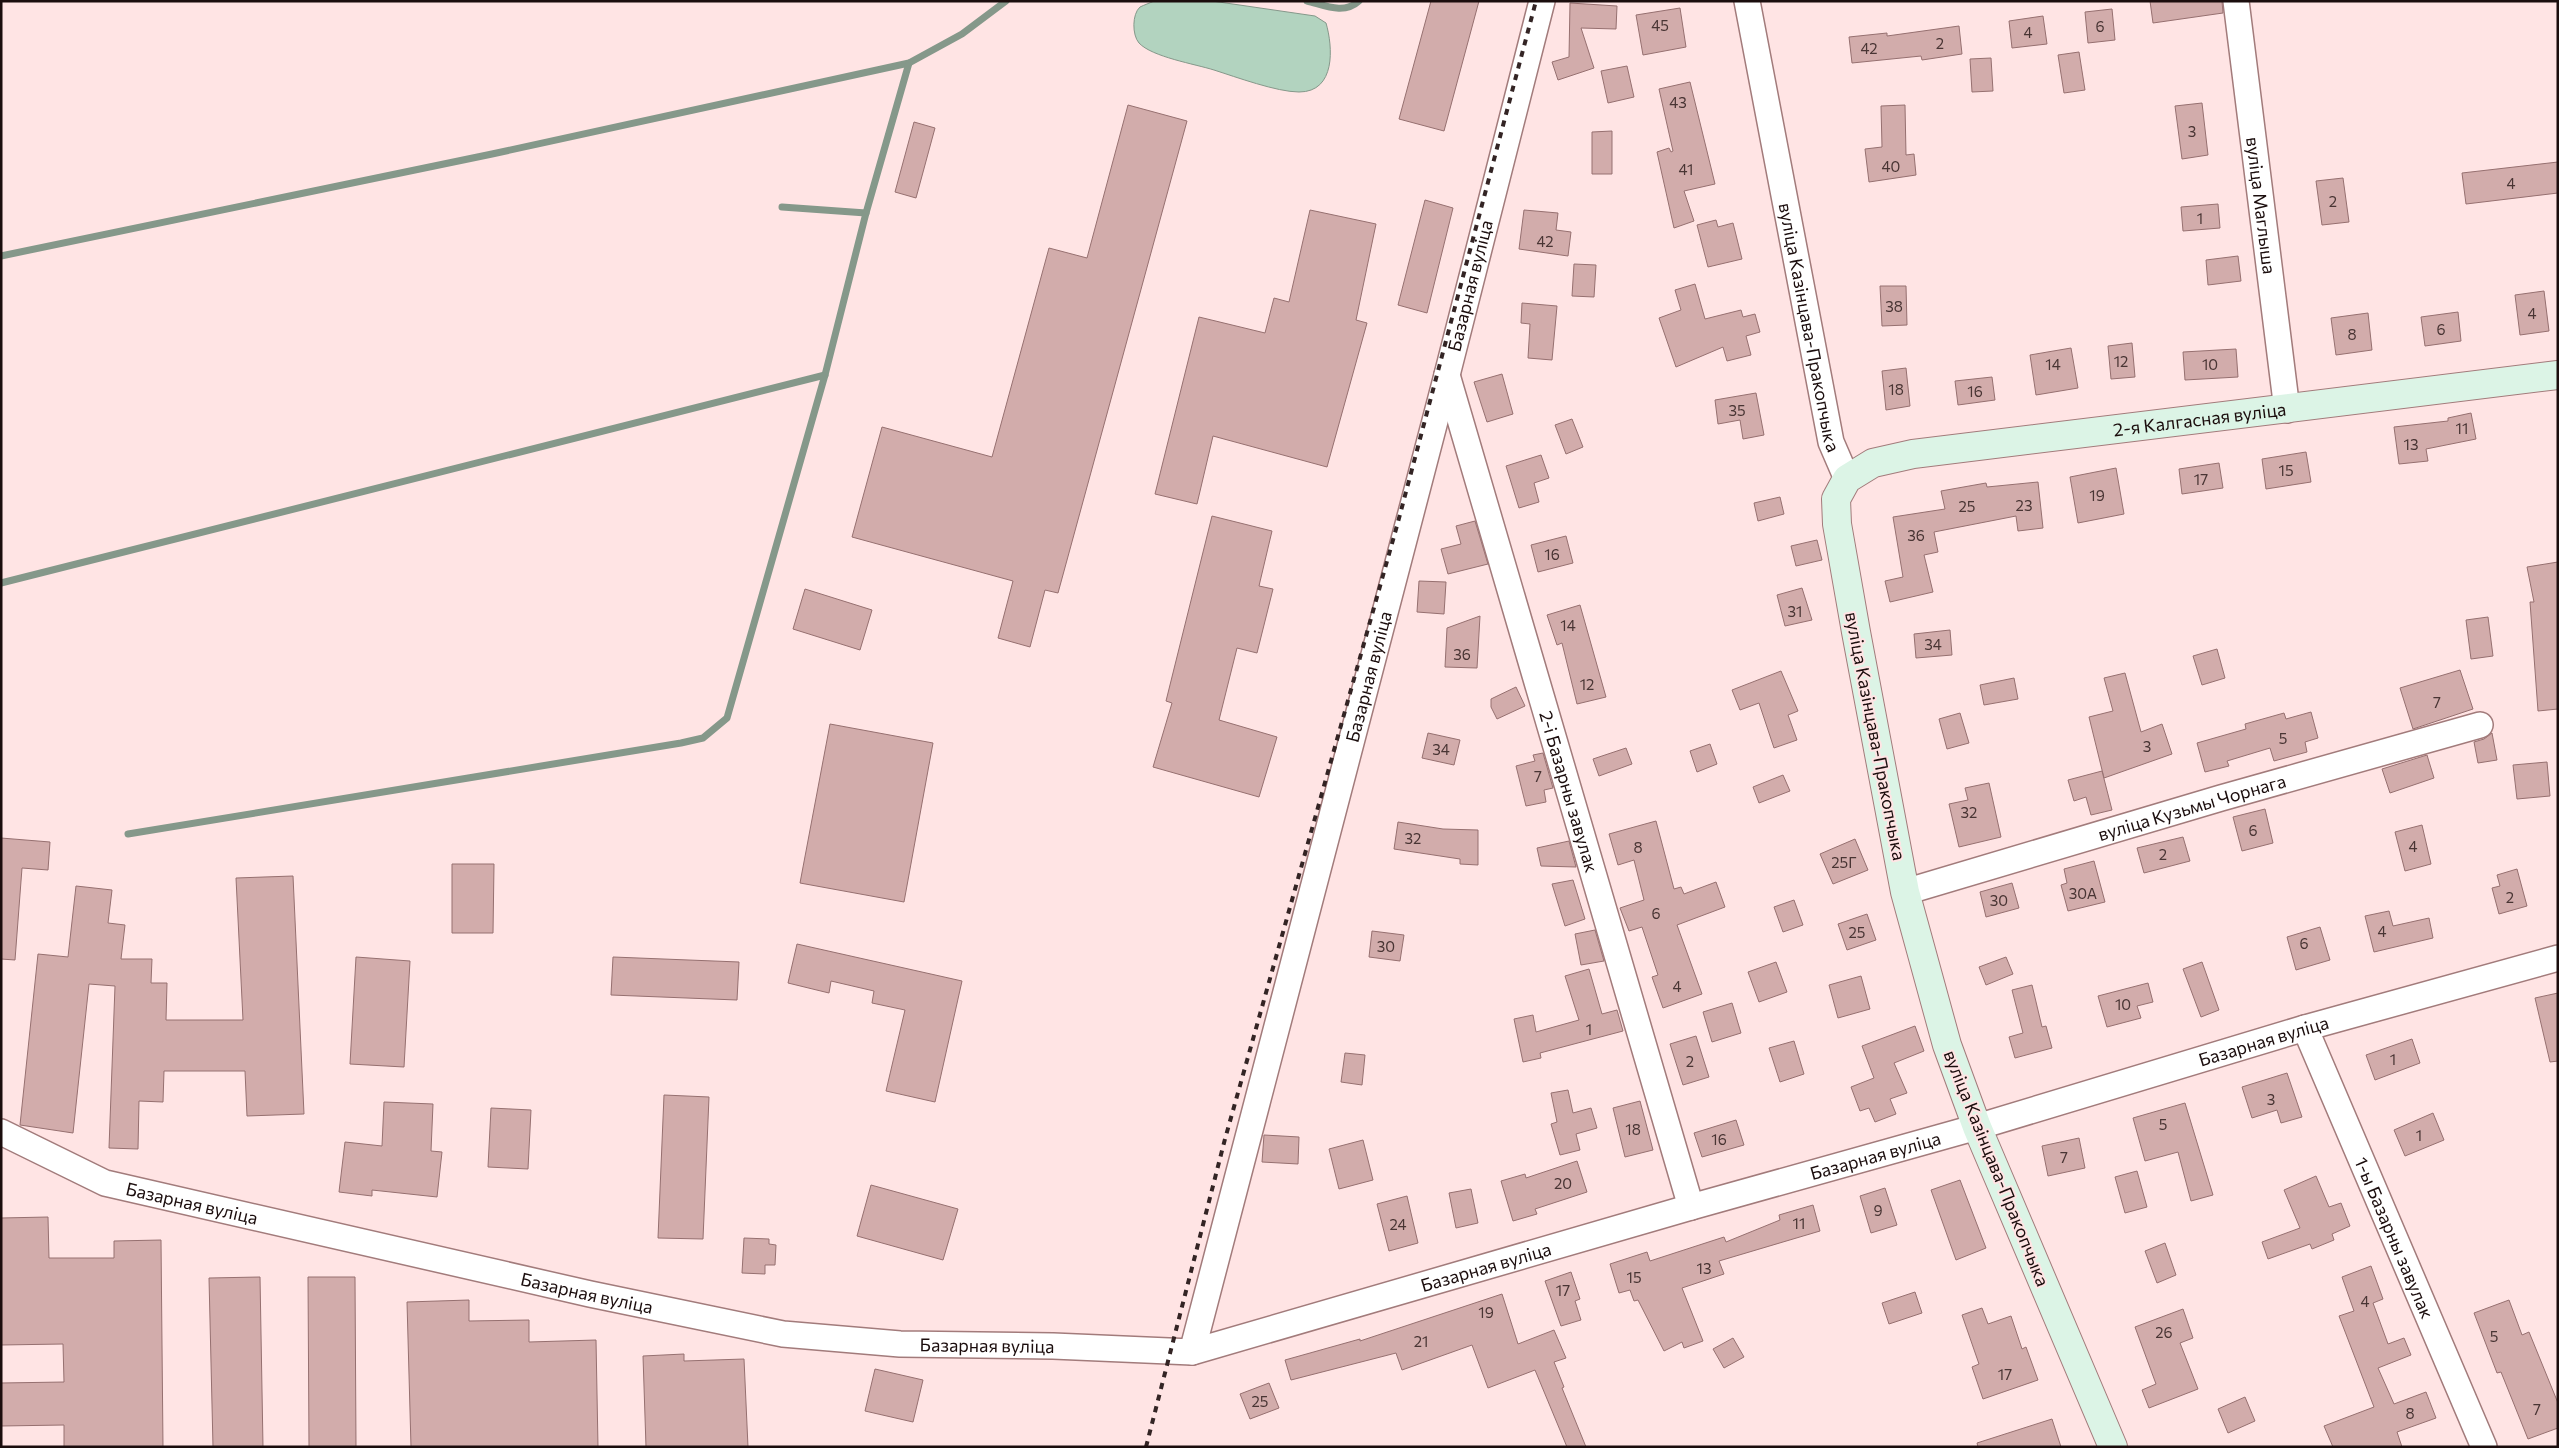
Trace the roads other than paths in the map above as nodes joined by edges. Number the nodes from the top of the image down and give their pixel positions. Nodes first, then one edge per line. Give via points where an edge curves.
1 (1542, 1) edge
2 (1747, 1) edge
3 (2236, 1) edge
4 (1447, 375) junction
5 (2558, 375) edge
6 (2286, 410) junction
7 (1846, 479) junction
8 (2480, 725) dead end
9 (1905, 892) junction
10 (2558, 958) edge
11 (2305, 1028) junction
12 (1977, 1127) junction
13 (1, 1132) edge
14 (1691, 1207) junction
15 (1192, 1352) junction
16 (2113, 1447) edge
17 (2484, 1447) edge

1 - 4 street, Базарная вуліца
2 - 7 street, вуліца Казінцава-Пракопчыка via 1831,442
3 - 6 street, вуліца Маглыша
4 - 14 street, 2-і Базарны завулак
4 - 15 street, Базарная вуліца
5 - 6 street, 2-я Калгасная вуліца
6 - 7 street, 2-я Калгасная вуліца via 1913,454 1873,463
7 - 9 street, вуліца Казінцава-Пракопчыка via 1836,499 1838,524
8 - 9 street, вуліца Кузьмы Чорнага
9 - 12 street, вуліца Казінцава-Пракопчыка via 1947,1045
10 - 11 street, Базарная вуліца
11 - 12 street, Базарная вуліца
11 - 17 street, 1-ы Базарны завулак
12 - 14 street, Базарная вуліца
12 - 16 street, вуліца Казінцава-Пракопчыка
13 - 15 street, Базарная вуліца via 105,1183 543,1284 782,1334 900,1344
14 - 15 street, Базарная вуліца

